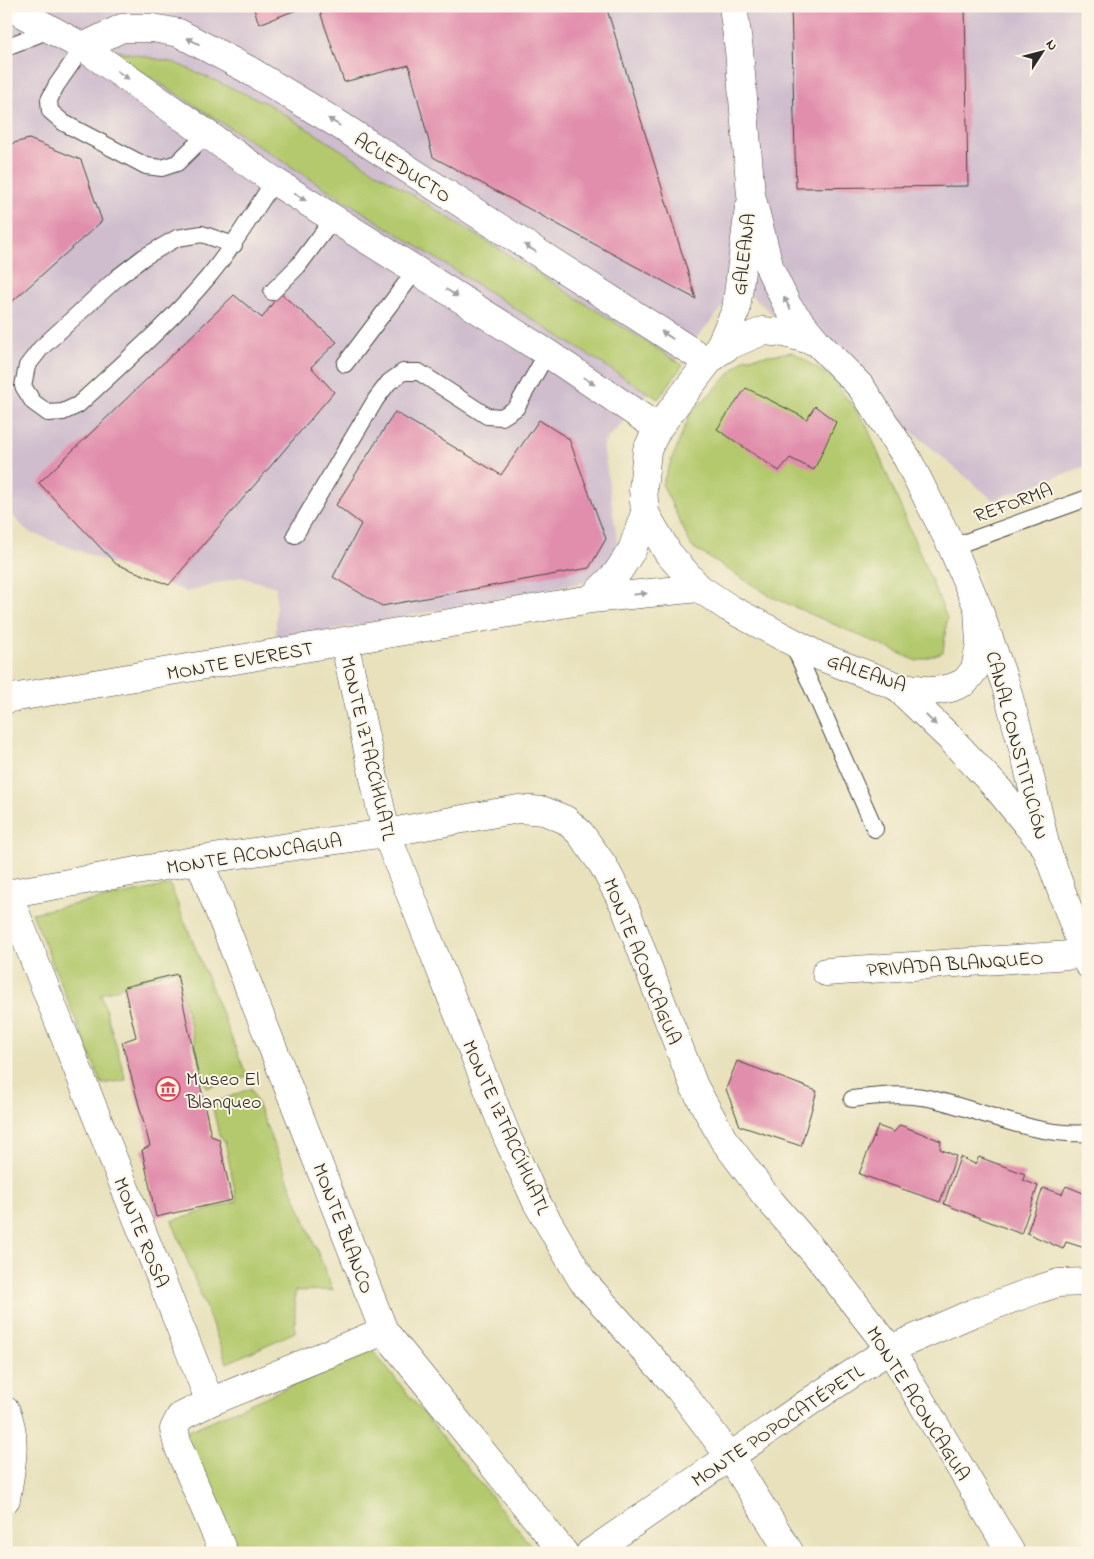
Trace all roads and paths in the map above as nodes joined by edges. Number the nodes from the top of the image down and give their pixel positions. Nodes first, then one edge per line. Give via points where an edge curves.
1 (8, 6) edge
2 (733, 6) edge
3 (52, 29) junction
4 (6, 47) edge
5 (83, 47) junction
6 (207, 134) junction
7 (274, 180) junction
8 (751, 194) junction
9 (334, 218) junction
10 (234, 245) junction
11 (416, 270) junction
12 (272, 292) dead end
13 (817, 342) junction
14 (547, 353) junction
15 (712, 358) junction
16 (346, 364) dead end
17 (658, 428) junction
18 (1088, 498) edge
19 (645, 513) junction
20 (295, 535) dead end
21 (952, 547) junction
22 (699, 588) junction
23 (591, 599) junction
24 (978, 608) junction
25 (344, 641) junction
26 (792, 642) junction
27 (896, 686) junction
28 (6, 699) edge
29 (875, 829) dead end
30 (386, 833) junction
31 (1046, 848) junction
32 (199, 860) junction
33 (7, 894) edge
34 (1086, 959) edge
35 (826, 972) dead end
36 (852, 1099) dead end
37 (1088, 1133) edge
38 (1088, 1282) edge
39 (384, 1331) junction
40 (890, 1349) junction
41 (210, 1402) junction
42 (9, 1417) edge
43 (731, 1458) junction
44 (6, 1499) edge
45 (224, 1553) edge
46 (564, 1553) edge
47 (590, 1553) edge
48 (790, 1553) edge
49 (1011, 1553) edge

1 - 3 street
2 - 8 street
3 - 4 lane
3 - 5 street
5 -> 6 street
5 - 6 lane via 49,100 50,111 64,123 146,166 162,168 177,164
15 -> 5 street, ACUEDUCTO via 338,124 247,69 179,33 153,28 122,28
6 - 7 street
7 -> 9 street
7 - 10 lane
13 -> 8 street, GALEANA via 788,307 770,269
8 - 15 street, GALEANA via 736,310
9 - 11 street
9 - 12 lane via 298,266
10 - 10 lane via 180,309 78,405 64,412 48,413 32,402 23,386 27,366 41,348 118,277 177,238 202,234
11 -> 14 street
11 - 16 lane
13 - 15 street, GALEANA via 786,333 763,331 730,345
13 - 21 street, GALEANA via 861,387 907,458
14 -> 17 street
14 - 20 lane via 516,408 502,417 487,416 418,372 403,372 389,382
15 - 17 street, GALEANA
17 - 19 street, GALEANA via 647,450 643,489
18 - 21 lane, REFORMA
19 - 22 street, GALEANA via 668,553
19 - 23 street via 632,550 617,573
21 - 24 street, GALEANA
23 -> 22 street, MONTE EVEREST
22 - 26 street, GALEANA
23 - 25 street, MONTE EVEREST
24 - 27 street, GALEANA via 980,645 975,669 965,682 933,691
24 - 31 street, CANAL CONSTITUCIÓN via 1005,684
25 - 28 street, MONTE EVEREST
25 - 30 street, MONTE IZTACCÍHUATL
26 - 27 street, GALEANA
26 - 29 lane
27 -> 31 street, CANAL CONSTITUCIÓN via 999,790
30 - 32 street, MONTE ACONCAGUA
30 - 40 street, MONTE ACONCAGUA via 518,809 544,811 566,820 580,833 603,865 624,906 694,1086 722,1138
30 - 43 street, MONTE IZTACCÍHUATL via 508,1139 537,1203 582,1280 680,1390
31 - 34 street
32 - 33 street, MONTE ACONCAGUA
32 - 39 street, MONTE BLANCO
33 - 41 street, MONTE ROSA
34 - 35 street, PRIVADA BLANQUEO
36 - 37 lane via 892,1094 927,1098 1037,1129
38 - 40 street, MONTE POPOCATÉPETL via 1058,1283 1036,1290
39 - 41 street
39 - 46 street, MONTE BLANCO
40 - 43 street, MONTE POPOCATÉPETL
40 - 49 street, MONTE ACONCAGUA
41 - 45 street via 180,1417 174,1429 178,1446
42 - 44 street via 13,1451
43 - 47 street, MONTE POPOCATÉPETL
43 - 48 street, MONTE IZTACCÍHUATL

